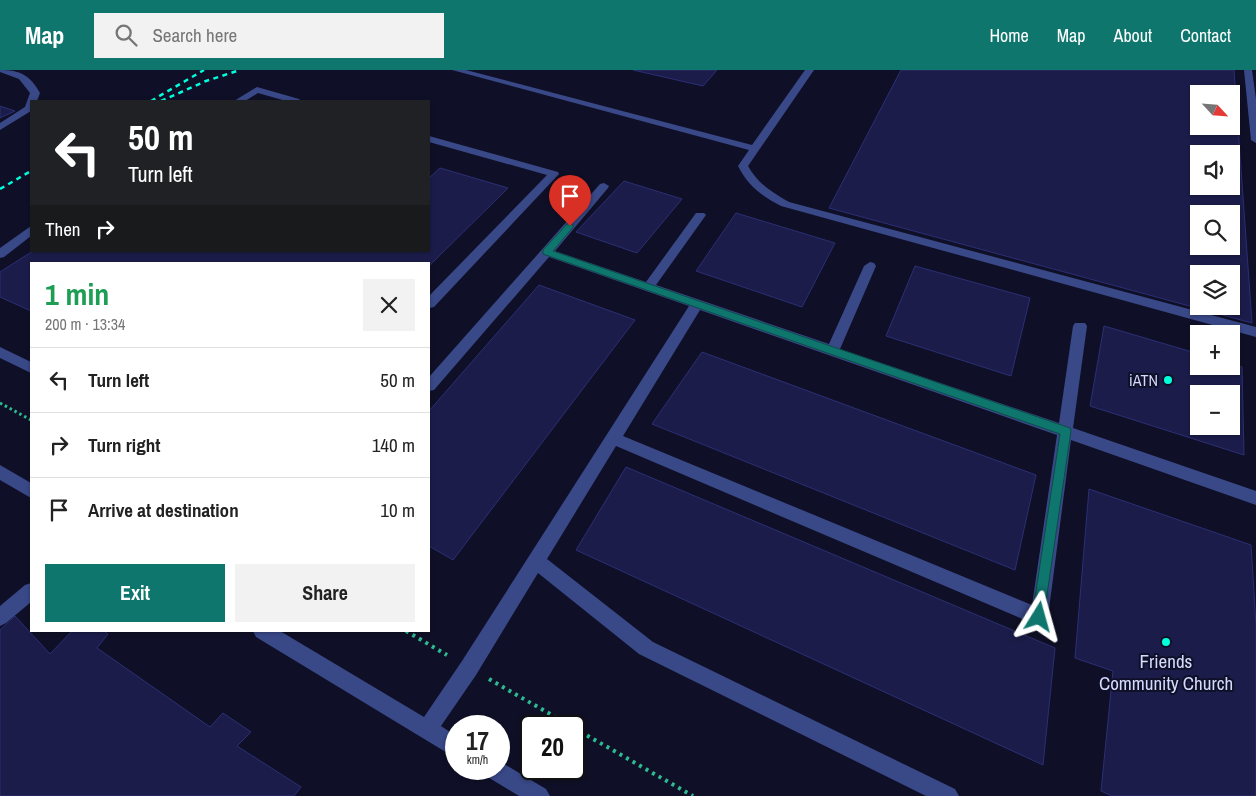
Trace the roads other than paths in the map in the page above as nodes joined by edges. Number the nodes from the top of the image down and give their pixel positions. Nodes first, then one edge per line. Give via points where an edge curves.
1 (3, 70) edge
2 (456, 70) edge
3 (810, 70) edge
4 (1248, 70) edge
5 (33, 100) edge
6 (241, 100) edge
7 (292, 100) edge
8 (30, 108) edge
9 (0, 128) edge
10 (430, 139) edge
11 (1256, 140) edge
12 (755, 149) junction
13 (604, 186) dead end
14 (700, 215) dead end
15 (30, 231) edge
16 (547, 252) junction
17 (0, 254) edge
18 (870, 266) dead end
19 (649, 286) junction
20 (430, 303) edge
21 (698, 303) junction
22 (1080, 326) dead end
23 (1256, 332) edge
24 (833, 350) junction
25 (0, 352) edge
26 (30, 367) edge
27 (430, 385) edge
28 (1066, 431) junction
29 (612, 438) junction
30 (2, 477) edge
31 (30, 491) edge
32 (1256, 498) edge
33 (535, 560) junction
34 (30, 592) edge
35 (0, 617) edge
36 (264, 632) edge
37 (427, 729) junction
38 (445, 740) edge
39 (510, 779) edge
40 (539, 796) edge
41 (948, 796) edge

1 - 5 street via 28,79 35,94
2 - 12 street
3 - 12 street
4 - 11 street
6 - 7 street via 257,90
8 - 9 street
10 - 20 street via 554,174
12 - 23 street via 743,166 749,179 759,190 785,204
13 - 16 street
14 - 19 street
15 - 17 street
16 - 19 street
16 - 27 street
18 - 24 street
19 - 21 street
21 - 24 street
21 - 29 street
22 - 28 street
24 - 28 street
25 - 26 street
28 - 29 street via 1039,617
28 - 32 street
29 - 33 street
30 - 31 street
33 - 37 street via 469,668
33 - 41 street via 646,648
34 - 35 street
36 - 37 street
37 - 38 street
39 - 40 street

